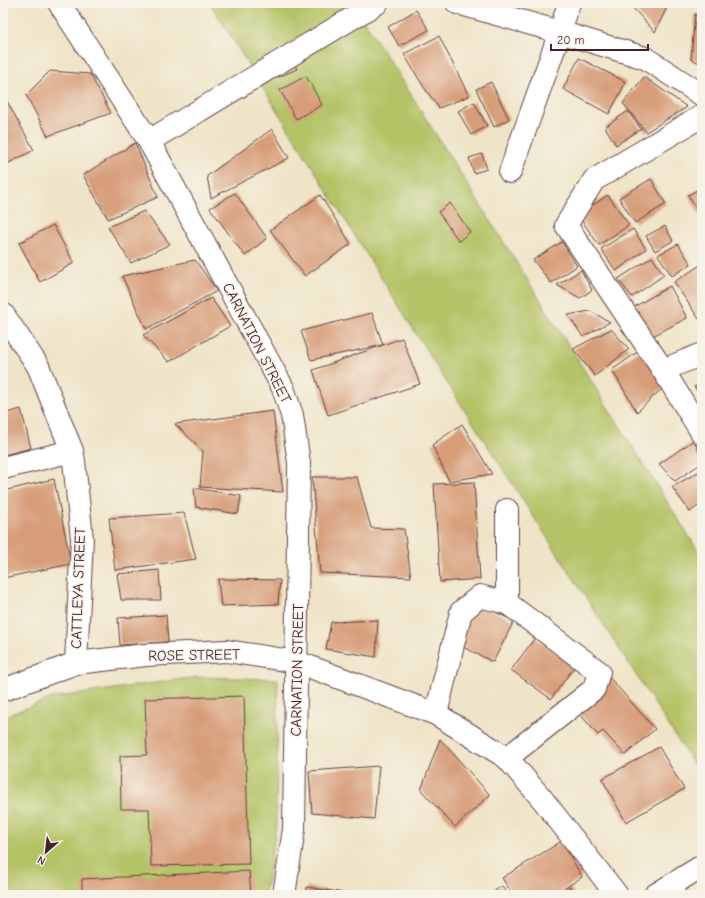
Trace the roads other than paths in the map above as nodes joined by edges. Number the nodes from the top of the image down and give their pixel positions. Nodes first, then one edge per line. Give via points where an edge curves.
1 (59, 3) edge
2 (377, 3) edge
3 (457, 3) edge
4 (569, 3) edge
5 (560, 32) junction
6 (702, 95) edge
7 (702, 116) edge
8 (149, 141) junction
9 (510, 172) dead end
10 (3, 314) edge
11 (702, 354) edge
12 (662, 370) junction
13 (702, 433) edge
14 (72, 451) junction
15 (3, 468) edge
16 (507, 510) dead end
17 (507, 604) junction
18 (297, 662) junction
19 (76, 664) junction
20 (3, 690) edge
21 (436, 714) junction
22 (507, 758) junction
23 (702, 866) edge
24 (284, 895) edge
25 (617, 895) edge
26 (655, 895) edge

1 - 8 street, CARNATION STREET
2 - 8 street
3 - 5 street
4 - 5 street
5 - 6 street via 645,58
5 - 9 street
7 - 12 street via 594,180 566,225
8 - 18 street, CARNATION STREET via 283,388 292,415 299,464
10 - 14 street, CATTLEYA STREET via 38,366
11 - 12 street
12 - 13 street
14 - 15 street
14 - 19 street, CATTLEYA STREET via 82,539
16 - 17 street
17 - 21 street via 480,596 461,612
17 - 22 street via 599,672 594,689
18 - 19 street, ROSE STREET via 227,651 146,655
18 - 21 street, ROSE STREET
18 - 24 street, CARNATION STREET via 294,829
19 - 20 street, ROSE STREET
21 - 22 street, ROSE STREET
22 - 25 street, ROSE STREET
23 - 26 street

